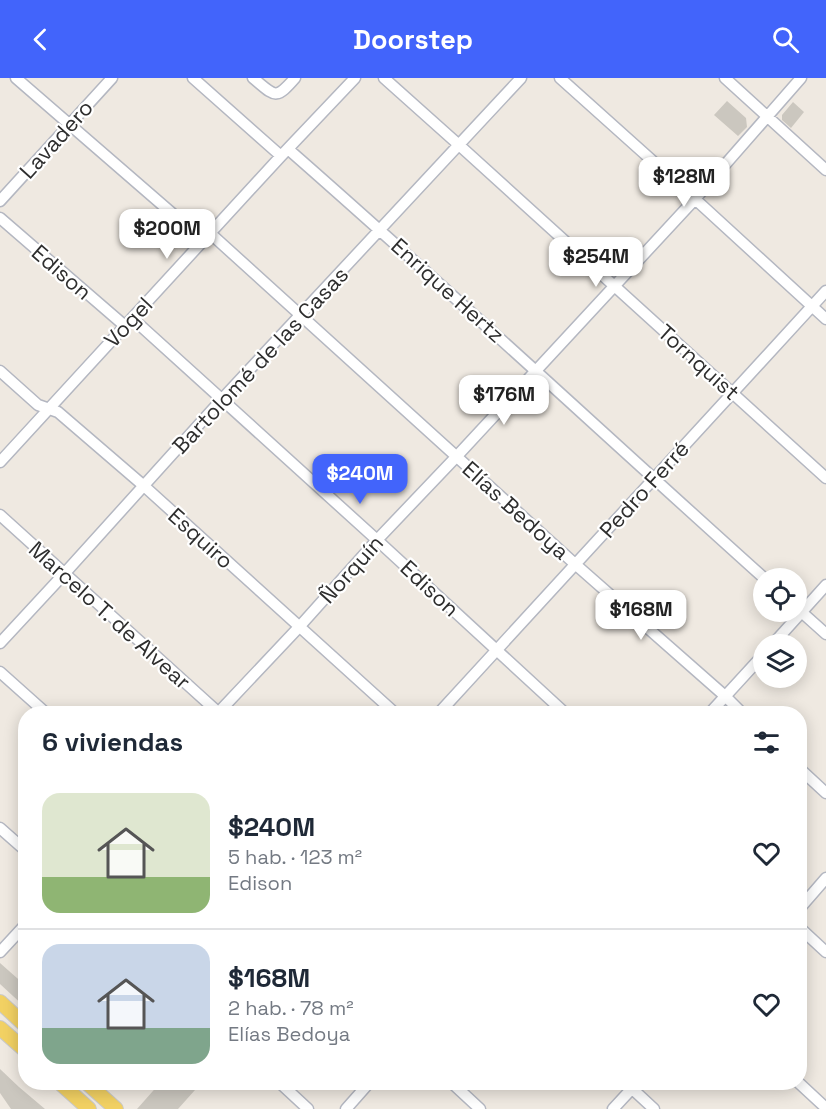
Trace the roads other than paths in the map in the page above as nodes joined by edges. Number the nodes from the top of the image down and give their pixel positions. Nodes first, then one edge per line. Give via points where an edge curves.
1 (16, 78) edge
2 (112, 78) edge
3 (193, 78) edge
4 (253, 78) edge
5 (295, 78) edge
6 (355, 78) edge
7 (384, 78) edge
8 (521, 78) edge
9 (560, 78) edge
10 (726, 78) edge
11 (801, 78) edge
12 (768, 116) junction
13 (70, 124) junction
14 (459, 144) junction
15 (285, 152) junction
16 (826, 170) edge
17 (695, 199) junction
18 (0, 201) edge
19 (0, 218) edge
20 (380, 230) junction
21 (207, 237) junction
22 (615, 285) junction
23 (826, 291) edge
24 (812, 306) junction
25 (300, 315) junction
26 (826, 319) edge
27 (128, 322) junction
28 (536, 369) junction
29 (0, 371) edge
30 (733, 393) junction
31 (222, 399) junction
32 (48, 409) junction
33 (457, 456) junction
34 (0, 462) edge
35 (654, 478) junction
36 (826, 478) edge
37 (144, 486) junction
38 (0, 515) edge
39 (377, 540) junction
40 (575, 564) junction
41 (753, 568) edge
42 (64, 574) junction
43 (826, 585) edge
44 (807, 603) edge
45 (807, 617) edge
46 (790, 622) edge
47 (300, 626) junction
48 (780, 634) edge
49 (826, 634) edge
50 (0, 643) edge
51 (496, 649) junction
52 (753, 666) edge
53 (0, 672) edge
54 (726, 696) junction
55 (38, 706) edge
56 (209, 706) edge
57 (225, 706) edge
58 (387, 706) edge
59 (445, 706) edge
60 (557, 706) edge
61 (717, 706) edge
62 (735, 706) edge
63 (807, 775) edge
64 (826, 793) edge
65 (0, 828) edge
66 (18, 844) edge
67 (826, 878) edge
68 (807, 900) edge
69 (18, 933) edge
70 (807, 934) edge
71 (0, 952) edge
72 (826, 952) edge
73 (0, 1002) edge
74 (18, 1019) edge
75 (0, 1028) edge
76 (18, 1044) edge
77 (68, 1090) edge
78 (98, 1090) edge
79 (288, 1090) edge
80 (363, 1090) edge
81 (460, 1090) edge
82 (628, 1090) edge
83 (637, 1090) edge
84 (807, 1090) edge
85 (826, 1108) edge
86 (89, 1109) edge
87 (116, 1109) edge
88 (308, 1109) edge
89 (346, 1109) edge
90 (480, 1109) edge
91 (613, 1109) edge
92 (654, 1109) edge

1 - 13 street, Elías Bedoya
2 - 13 street, Lavadero
3 - 15 street, Enrique Hertz
4 - 5 street via 276,94
6 - 15 street, Vogel
7 - 14 street, Tornquist
8 - 14 street, Bartolomé de las Casas
9 - 17 street
10 - 12 street
11 - 12 street, Ñorquín
12 - 16 street
12 - 17 street, Ñorquín
13 - 18 street, Lavadero
13 - 21 street, Elías Bedoya
14 - 20 street, Bartolomé de las Casas
14 - 22 street, Tornquist
15 - 20 street, Enrique Hertz
15 - 21 street, Vogel
17 - 22 street, Ñorquín
17 - 24 street
19 - 27 street, Edison
20 - 25 street, Bartolomé de las Casas
20 - 28 street, Enrique Hertz
21 - 25 street, Elías Bedoya
21 - 27 street, Vogel
22 - 28 street, Ñorquín
22 - 30 street, Tornquist
23 - 24 street, Pedro Ferré
24 - 26 street
24 - 30 street, Pedro Ferré
25 - 31 street, Bartolomé de las Casas
25 - 33 street, Elías Bedoya
27 - 31 street, Edison
27 - 32 street, Vogel
28 - 33 street, Ñorquín
28 - 35 street, Enrique Hertz
29 - 32 street, Esquiro
30 - 35 street, Pedro Ferré
30 - 36 street, Tornquist
31 - 37 street, Bartolomé de las Casas
31 - 39 street, Edison
32 - 34 street, Vogel
32 - 37 street, Esquiro via 58,412
33 - 39 street, Ñorquín
33 - 40 street, Elías Bedoya
35 - 40 street, Pedro Ferré
35 - 41 street, Enrique Hertz
37 - 42 street, Bartolomé de las Casas
37 - 47 street, Esquiro
38 - 42 street, Marcelo T. de Alvear
39 - 47 street, Ñorquín
39 - 51 street, Edison
40 - 51 street, Pedro Ferré
40 - 54 street, Elías Bedoya
42 - 50 street, Bartolomé de las Casas
42 - 56 street, Marcelo T. de Alvear
43 - 44 street
45 - 49 street
46 - 48 street
47 - 57 street, Ñorquín
47 - 58 street, Esquiro
51 - 59 street, Pedro Ferré
51 - 60 street, Edison
52 - 54 street
53 - 55 street
54 - 61 street
54 - 62 street, Elías Bedoya
63 - 64 street
65 - 66 street
67 - 68 street
69 - 71 street
70 - 72 street
73 - 74 main road
75 - 76 main road
77 - 86 main road
78 - 87 main road
79 - 88 street
80 - 89 street
81 - 90 street
82 - 91 street
83 - 92 street
84 - 85 street

